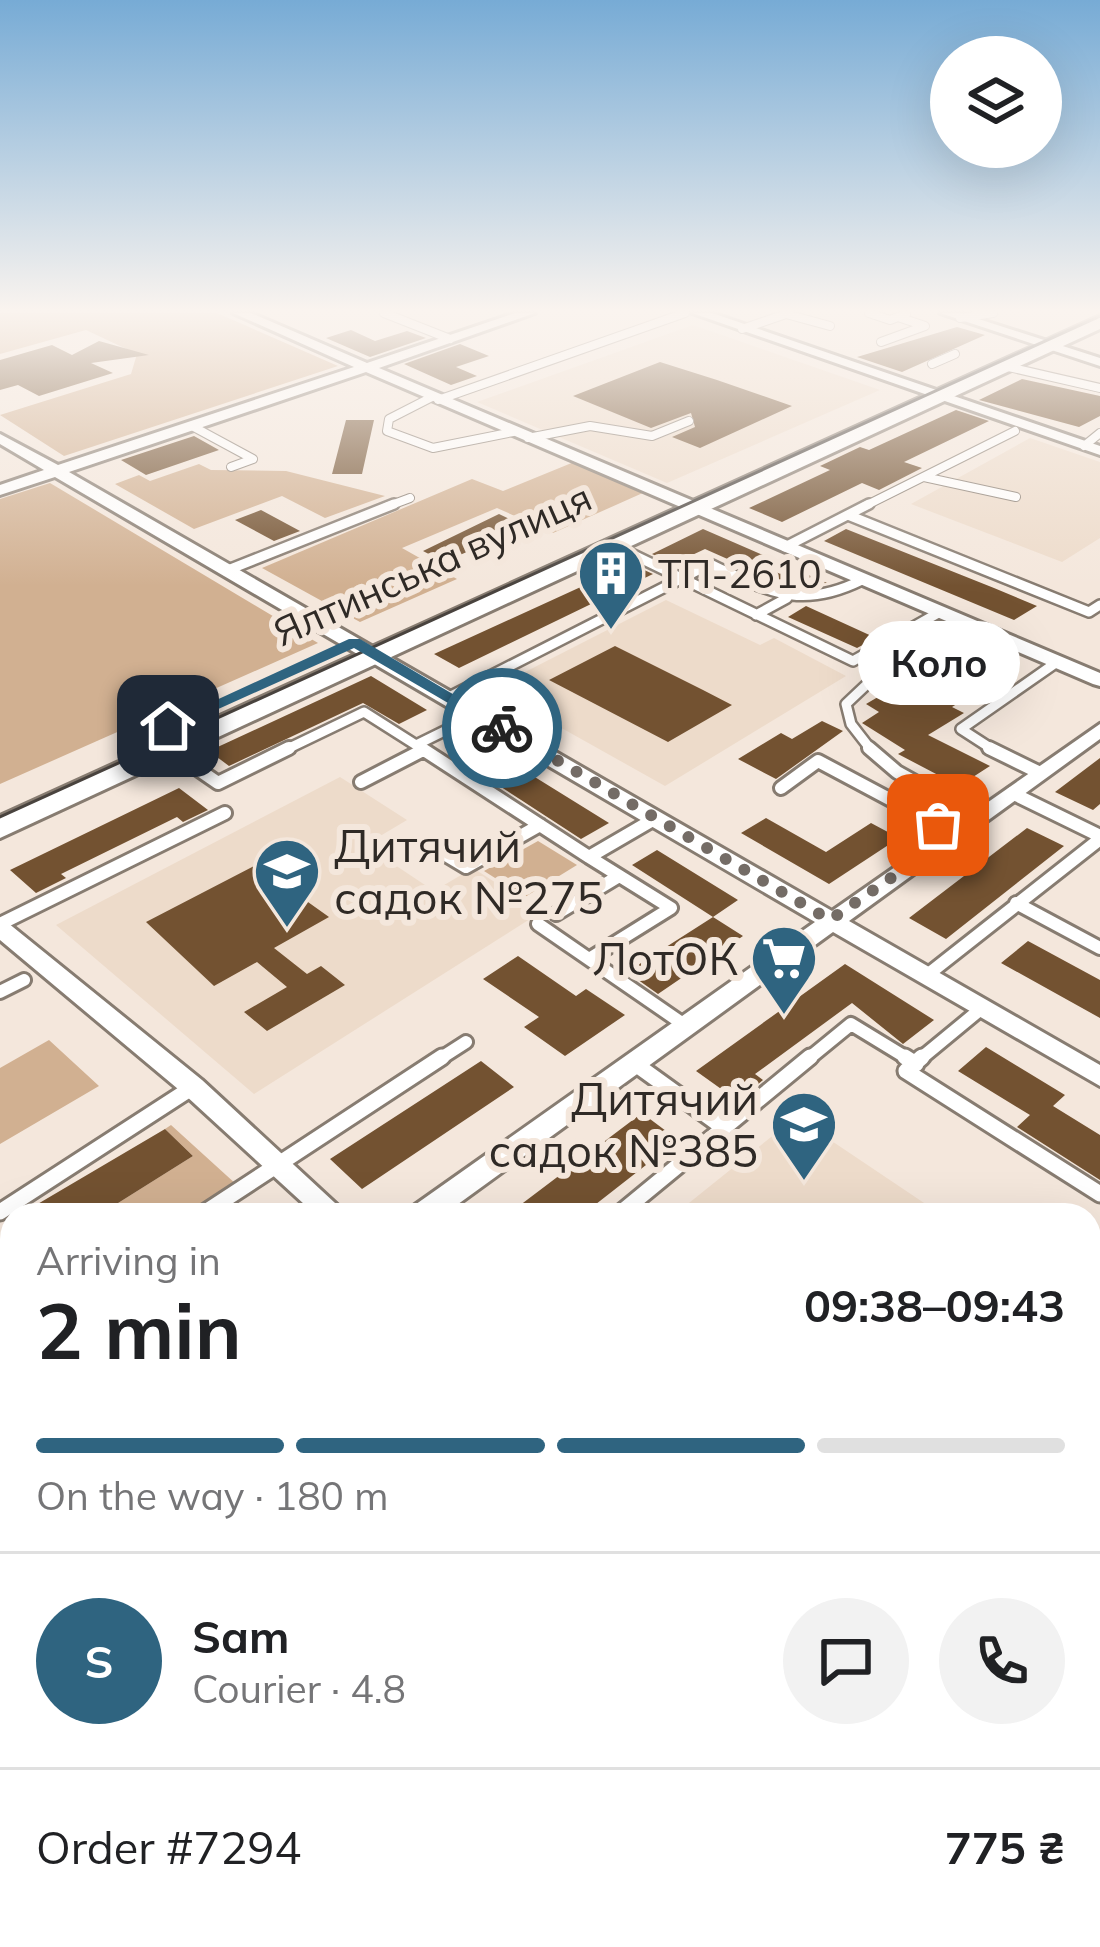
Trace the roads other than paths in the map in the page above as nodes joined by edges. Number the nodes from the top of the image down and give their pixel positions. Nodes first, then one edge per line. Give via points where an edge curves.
1 (257, 404) edge
2 (424, 404) edge
3 (447, 404) edge
4 (901, 404) edge
5 (958, 404) edge
6 (689, 421) dead end
7 (192, 426) junction
8 (1015, 431) dead end
9 (1100, 433) edge
10 (521, 435) junction
11 (0, 438) edge
12 (1092, 448) edge
13 (232, 467) dead end
14 (58, 471) junction
15 (924, 477) junction
16 (0, 490) edge
17 (1016, 496) dead end
18 (410, 498) dead end
19 (684, 503) junction
20 (848, 515) junction
21 (613, 545) junction
22 (784, 547) junction
23 (227, 570) junction
24 (679, 578) junction
25 (862, 580) junction
26 (787, 598) junction
27 (1100, 605) edge
28 (940, 612) junction
29 (756, 615) junction
30 (365, 648) junction
31 (859, 658) junction
32 (1057, 662) junction
33 (1100, 680) edge
34 (449, 697) junction
35 (478, 714) junction
36 (1100, 730) edge
37 (420, 748) junction
38 (170, 750) junction
39 (1040, 773) junction
40 (362, 782) dead end
41 (781, 788) dead end
42 (1012, 793) junction
43 (0, 801) edge
44 (225, 813) dead end
45 (978, 817) junction
46 (656, 818) junction
47 (540, 825) junction
48 (0, 828) edge
49 (955, 834) junction
50 (1100, 837) edge
51 (431, 845) dead end
52 (589, 856) junction
53 (619, 876) junction
54 (1016, 903) junction
55 (556, 914) dead end
56 (830, 920) junction
57 (538, 924) dead end
58 (0, 926) edge
59 (1100, 948) edge
60 (589, 959) junction
61 (926, 976) junction
62 (24, 980) dead end
63 (0, 992) edge
64 (982, 1008) junction
65 (686, 1026) junction
66 (466, 1042) dead end
67 (634, 1064) junction
68 (916, 1064) junction
69 (1100, 1078) edge
70 (193, 1087) junction
71 (724, 1128) junction
72 (279, 1165) junction
73 (1100, 1194) edge
74 (14, 1203) edge
75 (220, 1203) edge
76 (321, 1203) edge
77 (439, 1203) edge
78 (633, 1203) edge

1 - 7 street
2 - 10 lane via 389,419 387,431 407,446 461,451
3 - 10 street
4 - 19 street, Ялтинська вулиця
5 - 12 street
6 - 10 lane via 652,436 629,427 557,426
7 - 13 lane via 254,459
7 - 14 street
8 - 15 lane
9 - 12 lane
10 - 19 street
11 - 14 street
14 - 16 street
14 - 23 street
15 - 17 lane
15 - 20 lane
18 - 23 lane
19 - 21 street, Ялтинська вулиця
19 - 22 street
19 - 30 street, Ялтинська вулиця
20 - 22 lane
20 - 27 lane via 1089,612
21 - 24 lane
21 - 30 street, Ялтинська вулиця
22 - 25 street
23 - 30 street
24 - 26 lane via 710,564
24 - 29 lane
24 - 34 lane
25 - 26 lane via 823,601
25 - 28 street
26 - 29 lane
28 - 31 lane
28 - 32 street
29 - 31 lane
30 - 34 street
30 - 38 street, Ялтинська вулиця
30 - 43 street, Ялтинська вулиця
31 - 45 lane via 882,670 846,704 853,730 872,753
32 - 33 street
32 - 39 lane via 961,729
34 - 35 street
35 - 37 lane
35 - 46 street
36 - 39 street
37 - 38 lane via 364,712 218,783
37 - 40 lane
37 - 47 lane
38 - 48 street, Ялтинська вулиця
39 - 42 street
41 - 49 lane via 818,761
42 - 45 street
42 - 50 lane
44 - 58 lane
45 - 49 street
46 - 52 lane
46 - 56 street
47 - 51 lane via 466,867
47 - 52 lane
49 - 56 street
50 - 54 lane
52 - 53 lane
53 - 55 lane
53 - 60 lane via 671,908
54 - 59 lane
54 - 61 lane
56 - 61 street
56 - 65 street
57 - 60 lane
58 - 70 street
60 - 65 lane
61 - 64 street
62 - 63 lane
64 - 68 lane
64 - 69 street
65 - 67 street
66 - 72 lane
67 - 71 lane
67 - 77 street
68 - 71 lane via 851,1024
68 - 73 lane via 906,1071
70 - 72 street
70 - 74 lane
71 - 78 lane
72 - 75 lane
72 - 76 street

